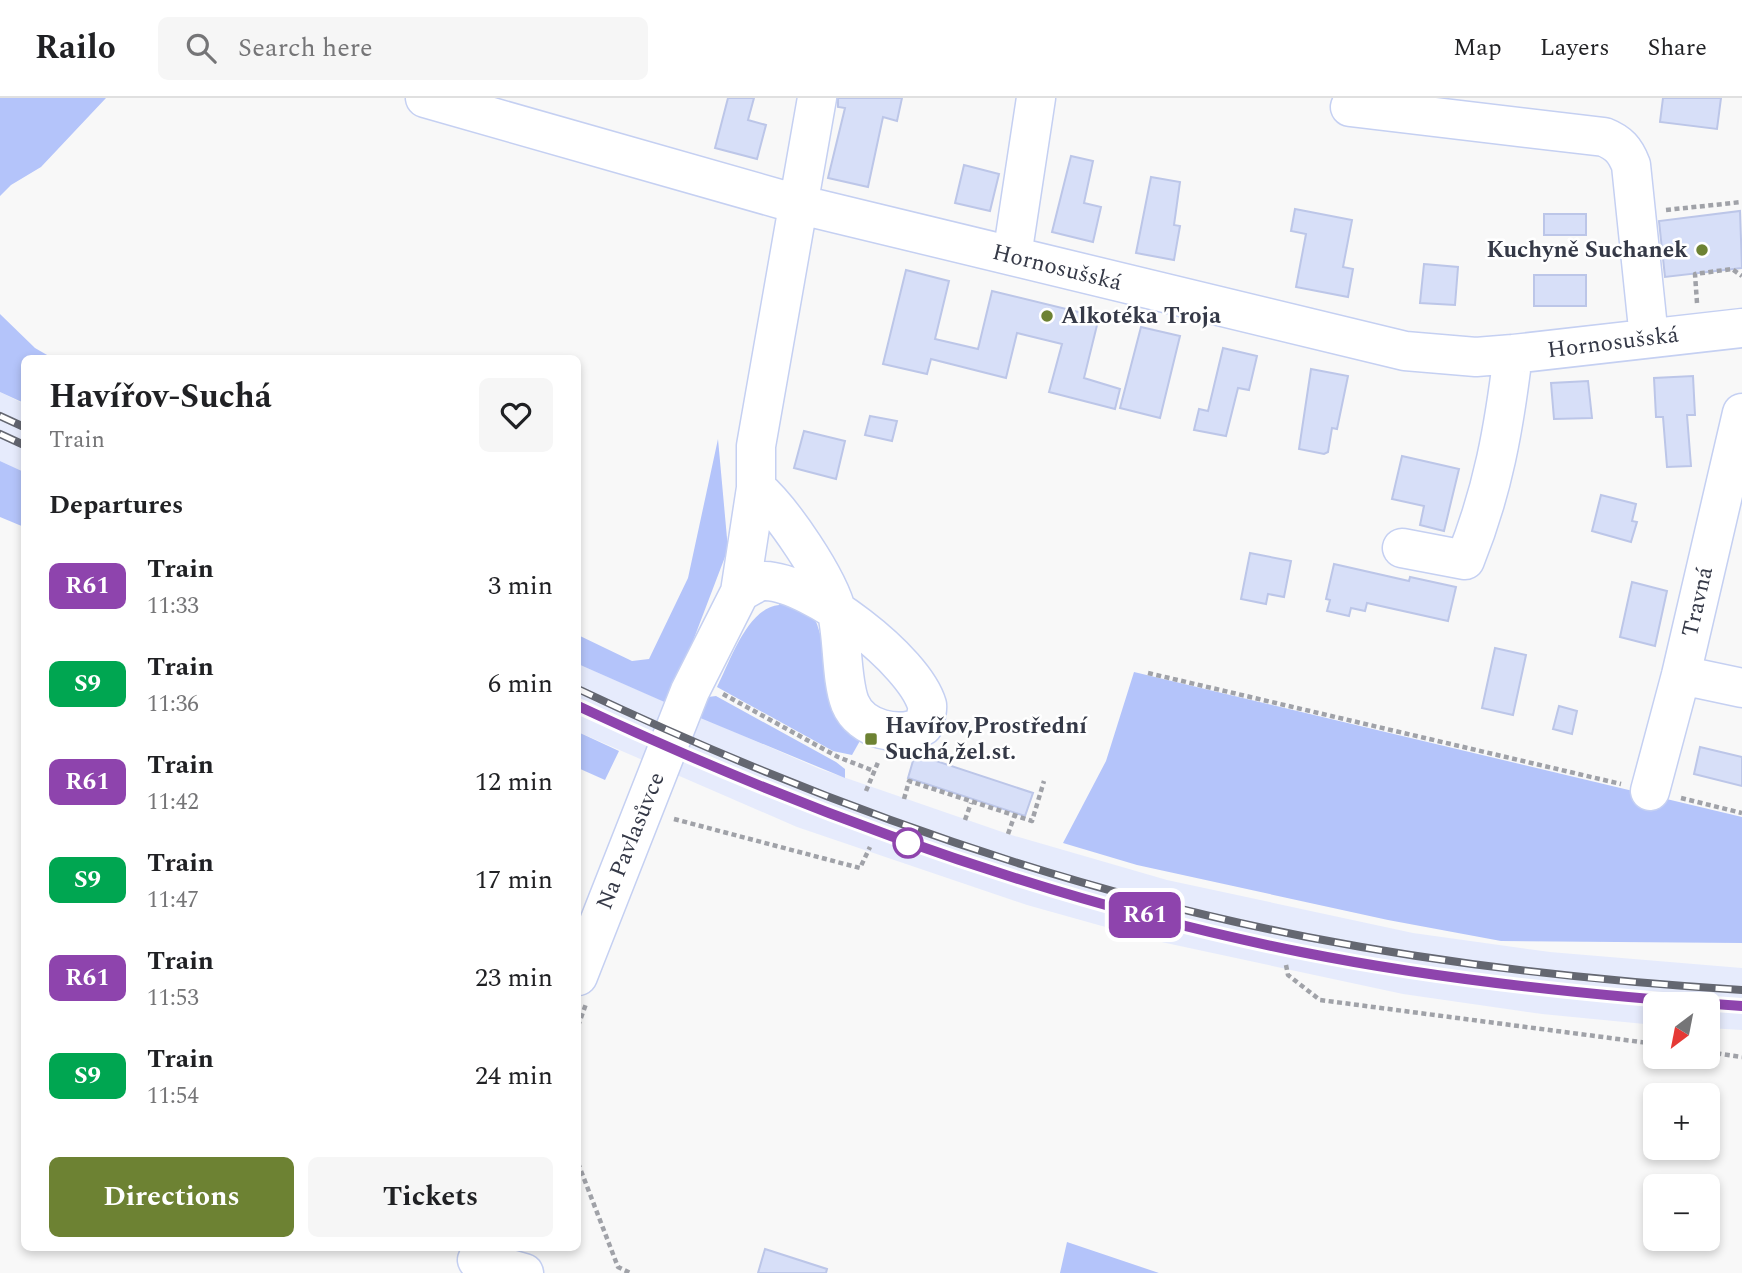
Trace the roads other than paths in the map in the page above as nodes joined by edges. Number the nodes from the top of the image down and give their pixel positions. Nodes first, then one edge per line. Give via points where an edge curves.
1 (425, 98) edge
2 (817, 98) edge
3 (1036, 98) edge
4 (1350, 107) dead end
5 (797, 204) junction
6 (1012, 257) junction
7 (1742, 328) edge
8 (1649, 338) junction
9 (1513, 354) junction
10 (1742, 413) edge
11 (756, 488) junction
12 (1402, 548) dead end
13 (740, 592) junction
14 (1681, 675) junction
15 (1742, 688) edge
16 (1650, 791) road end
17 (581, 968) edge
18 (477, 1260) edge
19 (524, 1273) edge

1 - 5 street, Hornosušská
2 - 5 street
3 - 6 street
4 - 8 street via 1604,137 1625,151 1631,165
5 - 6 street, Hornosušská
5 - 11 street via 757,446
6 - 9 street, Hornosušská via 1405,351 1476,357
7 - 8 street, Hornosušská
8 - 9 street, Hornosušská
9 - 12 street via 1503,439 1484,512 1465,560
10 - 14 street, Travná
11 - 13 street, Na Pavlasůvce
11 - 13 street via 771,500 811,559 836,610 792,586 762,581
13 - 17 street, Na Pavlasůvce via 690,691
14 - 15 street
14 - 16 street, Travná
18 - 19 street

